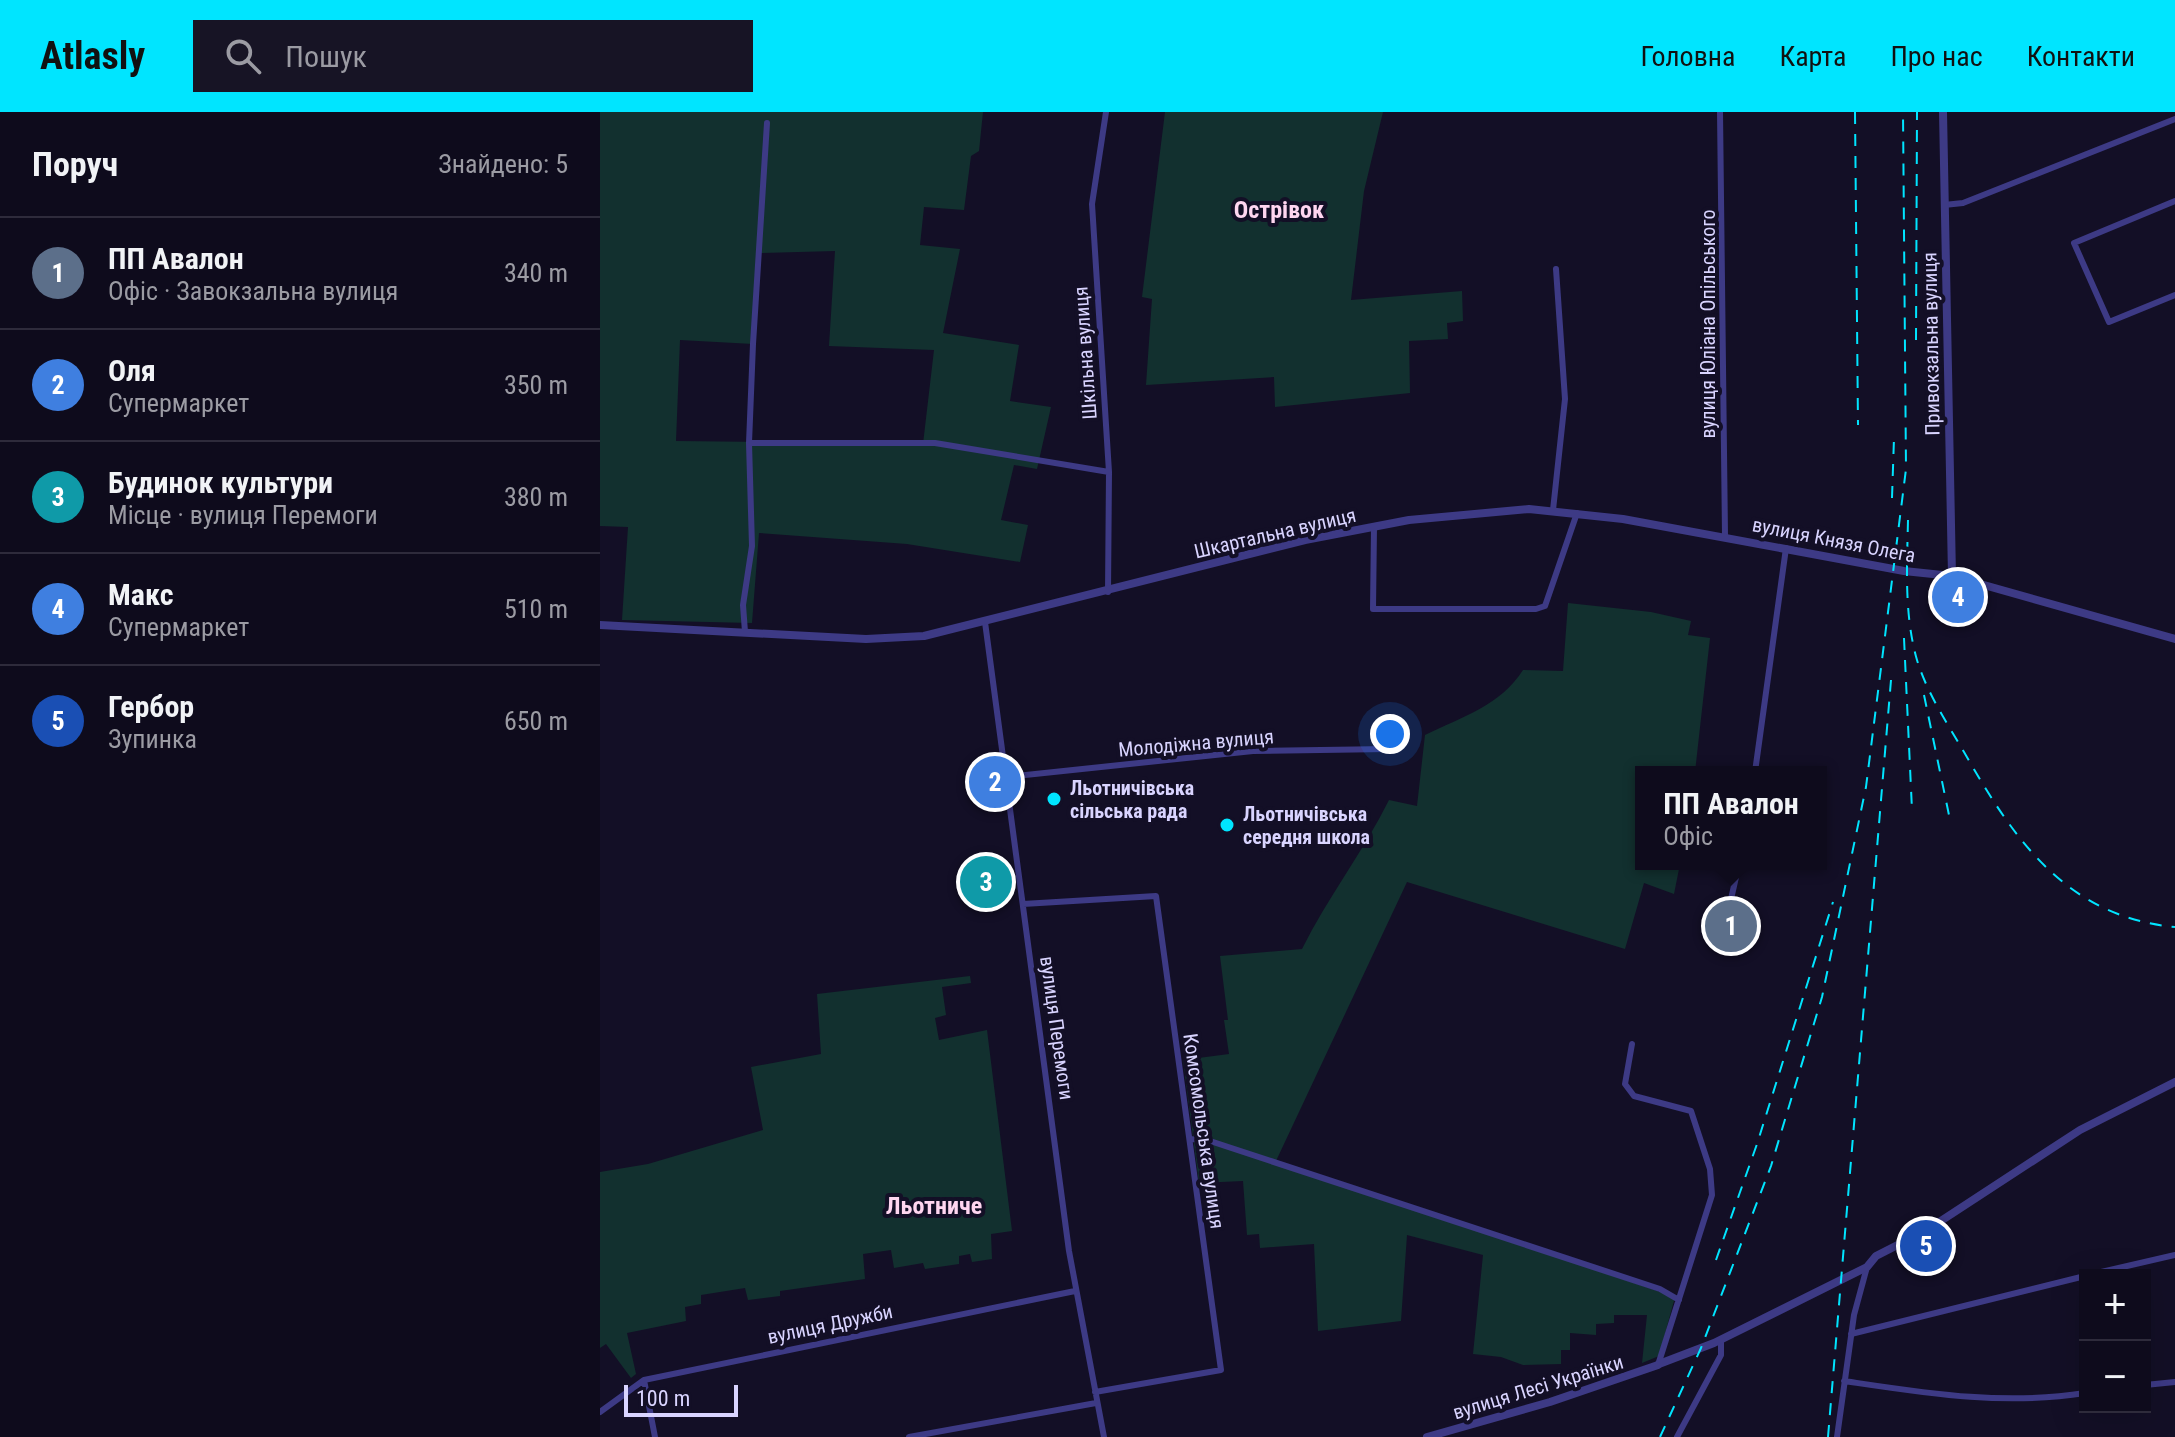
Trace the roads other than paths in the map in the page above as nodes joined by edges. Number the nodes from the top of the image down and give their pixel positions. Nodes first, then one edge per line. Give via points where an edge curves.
1 (1106, 112) edge
2 (1720, 112) edge
3 (1943, 112) edge
4 (2175, 119) edge
5 (767, 123) dead end
6 (2175, 201) edge
7 (1944, 205) junction
8 (1556, 269) dead end
9 (2175, 295) edge
10 (749, 443) junction
11 (1109, 472) junction
12 (1553, 510) junction
13 (1577, 513) junction
14 (1374, 527) junction
15 (1725, 536) junction
16 (1786, 548) junction
17 (1952, 576) junction
18 (1108, 592) junction
19 (985, 622) junction
20 (600, 625) edge
21 (745, 632) junction
22 (2175, 639) edge
23 (1388, 749) dead end
24 (1756, 766) edge
25 (1006, 777) junction
26 (1738, 870) edge
27 (1023, 904) junction
28 (1726, 921) dead end
29 (1632, 1044) dead end
30 (2175, 1082) edge
31 (1190, 1139) junction
32 (2175, 1255) edge
33 (1867, 1267) junction
34 (2113, 1269) edge
35 (2079, 1277) edge
36 (1075, 1291) junction
37 (1679, 1300) junction
38 (1851, 1334) junction
39 (1717, 1342) junction
40 (1658, 1364) junction
41 (644, 1380) junction
42 (1844, 1381) junction
43 (2175, 1382) edge
44 (2151, 1384) edge
45 (1095, 1392) junction
46 (2079, 1393) edge
47 (1096, 1403) junction
48 (600, 1412) edge
49 (655, 1437) edge
50 (909, 1437) edge
51 (1104, 1437) edge
52 (1427, 1437) edge
53 (1677, 1437) edge
54 (1837, 1437) edge

1 - 11 street, Шкільна вулиця via 1092,204
2 - 15 street, вулиця Юліана Опільського
3 - 7 street, Привокзальна вулиця
4 - 7 street via 1963,203
5 - 10 street
6 - 9 street via 2074,243 2109,322
7 - 17 street, Привокзальна вулиця
8 - 12 street via 1565,399
10 - 11 street via 935,443
10 - 21 street via 752,546 743,605
11 - 18 street, Шкільна вулиця
12 - 13 street, Шкартальна вулиця
12 - 14 street, Шкартальна вулиця via 1449,515
13 - 14 street via 1545,606 1536,609 1373,609
13 - 15 street, вулиця Князя Олега
14 - 18 street, Шкартальна вулиця
15 - 16 street, вулиця Князя Олега
16 - 17 street, вулиця Князя Олега
16 - 24 street
17 - 22 street, вулиця Князя Олега
18 - 19 street, Шкартальна вулиця
19 - 21 street, Шкартальна вулиця via 924,636 866,639
19 - 25 street, вулиця Перемоги
20 - 21 street, Шкартальна вулиця
23 - 25 street, Молодіжна вулиця via 1253,751
25 - 27 street, вулиця Перемоги
26 - 28 street
27 - 31 street, Комсомольська вулиця via 1156,896
27 - 36 street, вулиця Перемоги
29 - 37 street via 1625,1084 1634,1096 1691,1111 1710,1169 1712,1195
30 - 33 street, вулиця Лесі Українки via 2080,1130 1927,1230 1876,1256
31 - 37 street via 1346,1183 1660,1289
31 - 45 street, Комсомольська вулиця via 1221,1370
32 - 34 street
33 - 38 street
33 - 39 street, вулиця Лесі Українки
35 - 38 street
36 - 41 street, вулиця Дружби
36 - 45 street, вулиця Перемоги
37 - 40 street
38 - 42 street
39 - 40 street, вулиця Лесі Українки
39 - 53 street via 1721,1355
40 - 52 street, вулиця Лесі Українки
41 - 48 street, вулиця Дружби
41 - 49 street
42 - 46 street via 1990,1399
42 - 54 street
43 - 44 street
45 - 47 street, вулиця Перемоги
47 - 50 street
47 - 51 street, вулиця Перемоги

